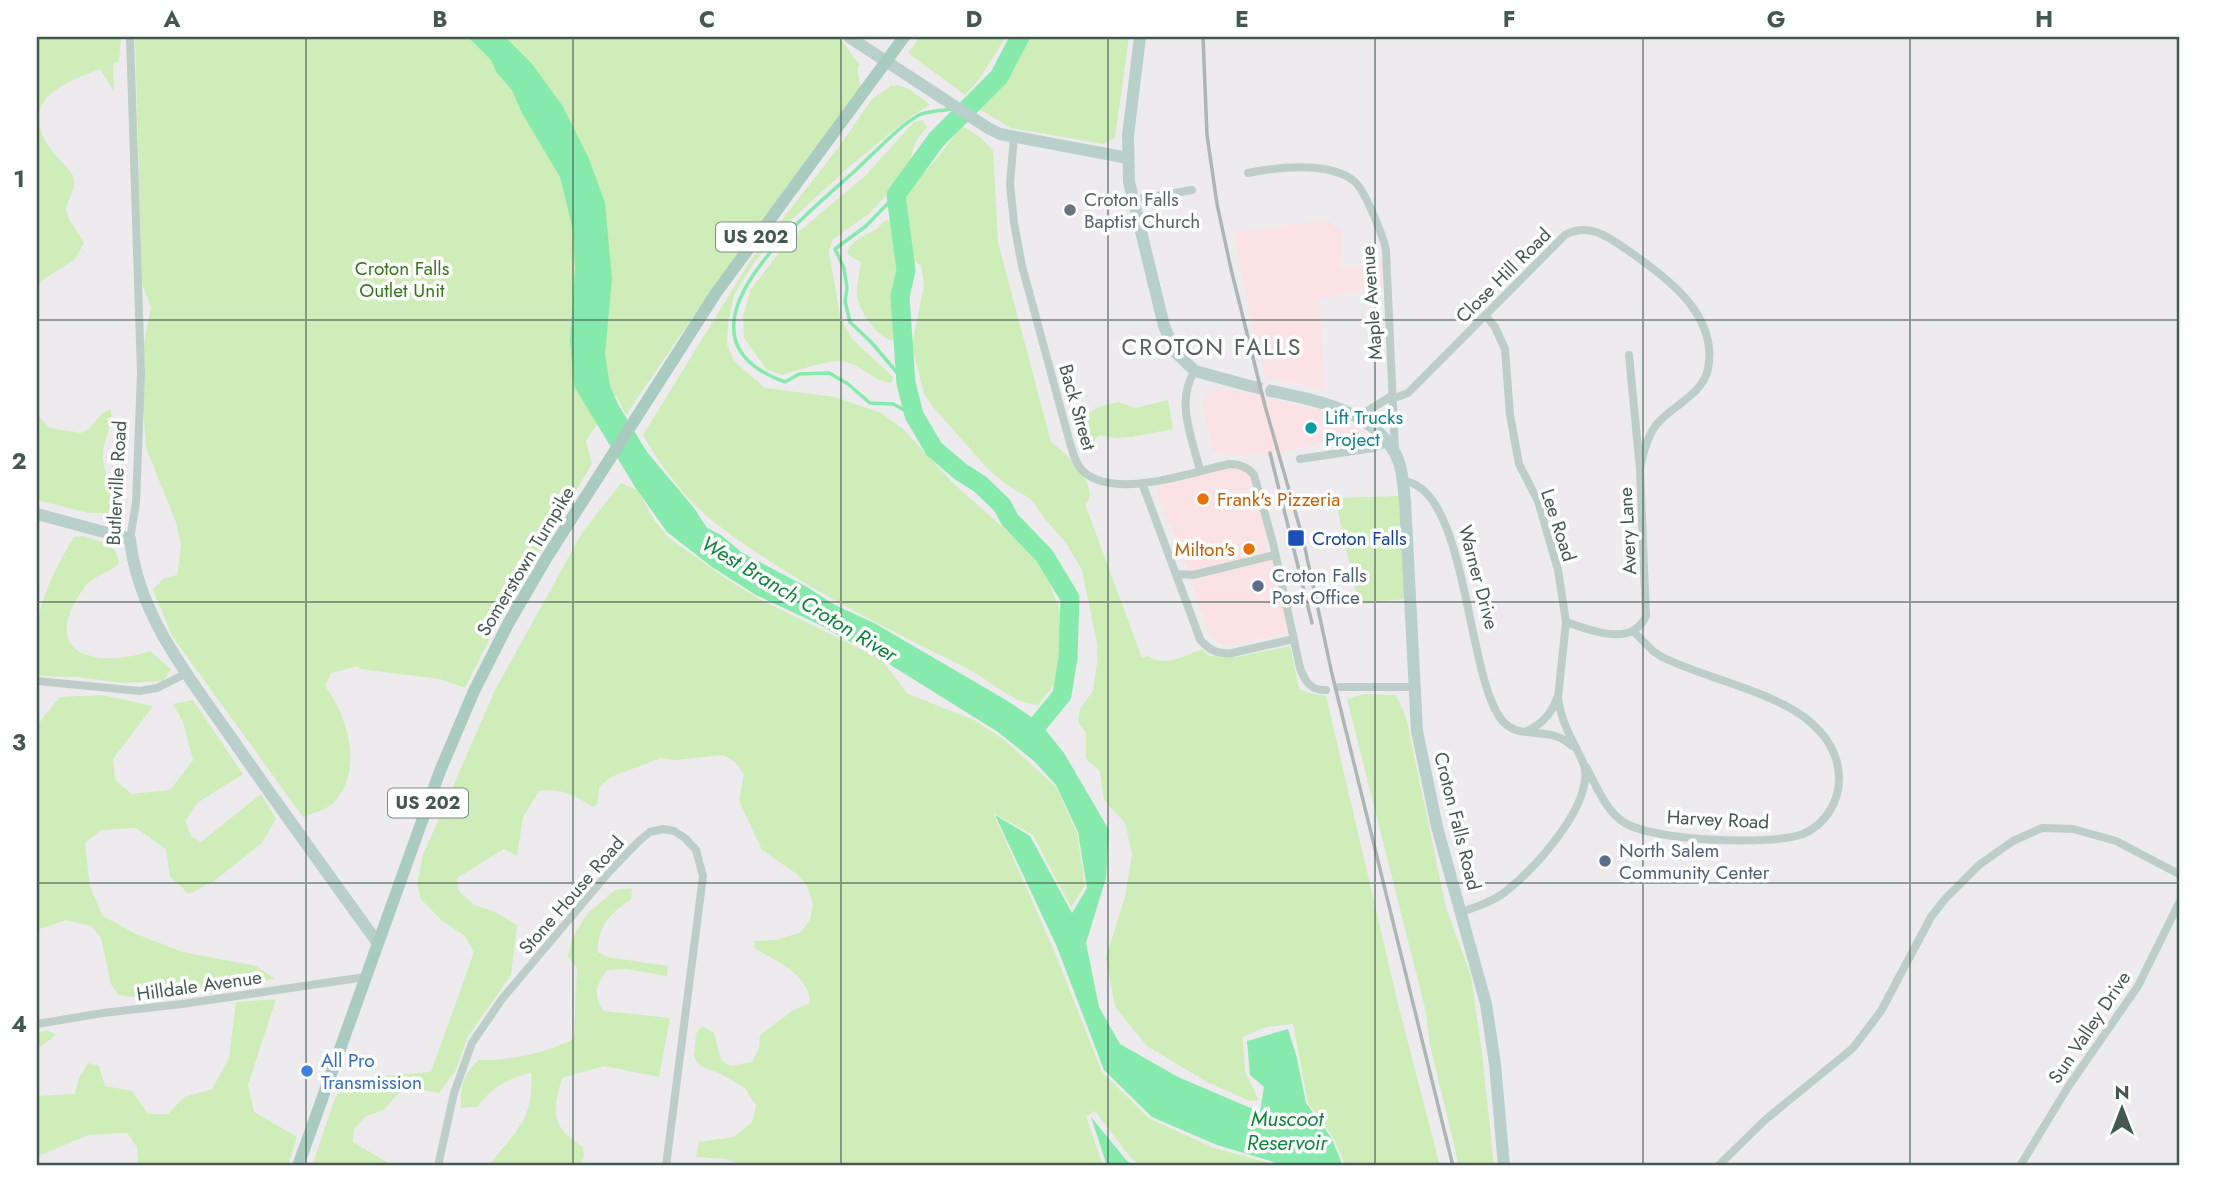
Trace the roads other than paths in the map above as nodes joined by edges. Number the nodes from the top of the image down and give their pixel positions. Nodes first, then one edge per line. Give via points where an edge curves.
1 (130, 37) edge
2 (849, 37) edge
3 (904, 37) edge
4 (1140, 37) edge
5 (886, 62) junction
6 (1014, 138) junction
7 (1128, 158) junction
8 (1248, 173) dead end
9 (1192, 190) dead end
10 (1133, 200) junction
11 (1485, 315) junction
12 (1629, 355) dead end
13 (1195, 371) junction
14 (1250, 386) tunnel mouth
15 (1271, 391) tunnel mouth
16 (1393, 395) junction
17 (1358, 417) junction
18 (1392, 448) junction
19 (1300, 459) dead end
20 (1640, 469) junction
21 (1200, 470) junction
22 (1403, 481) junction
23 (1142, 483) junction
24 (37, 514) edge
25 (130, 539) junction
26 (1275, 555) junction
27 (1178, 574) junction
28 (1566, 622) junction
29 (1634, 632) junction
30 (1294, 639) junction
31 (187, 673) junction
32 (37, 681) edge
33 (1339, 687) dead end
34 (1414, 687) junction
35 (1559, 688) junction
36 (1326, 690) dead end
37 (1523, 733) junction
38 (1577, 750) junction
39 (1583, 762) junction
40 (2179, 874) edge
41 (2179, 903) edge
42 (1461, 912) junction
43 (377, 942) junction
44 (365, 977) junction
45 (37, 1024) edge
46 (298, 1166) edge
47 (438, 1166) edge
48 (666, 1166) edge
49 (1504, 1166) edge
50 (1718, 1166) edge
51 (2020, 1166) edge

1 - 25 street, Butlerville Road via 141,373 136,503
2 - 5 main road
3 - 5 main road, Somerstown Turnpike / US 202
4 - 7 main road
5 - 6 main road via 988,128
5 - 43 main road, Somerstown Turnpike / US 202 via 723,282 527,591 474,691
6 - 7 main road
6 - 23 street, Back Street via 1010,184 1018,246 1074,455 1094,478
7 - 10 main road
8 - 16 street, Maple Avenue via 1310,168 1338,173 1357,184 1386,250
9 - 10 street
10 - 13 main road via 1169,341
11 - 16 street, Close Hill Road via 1408,393
11 - 20 street, Close Hill Road via 1565,235 1581,229 1611,238 1678,288 1702,327 1708,371 1691,395 1655,426
11 - 28 street, Lee Road via 1502,337 1516,450 1554,554
12 - 20 street, Avery Lane
13 - 14 main road
13 - 21 street via 1185,396 1191,444
15 - 17 main road via 1325,403
16 - 17 street, Close Hill Road
16 - 18 street, Maple Avenue
17 - 18 main road
18 - 19 street
18 - 22 main road
20 - 29 street, Avery Lane via 1647,607 1642,625
21 - 23 street, Back Street
21 - 26 street, Back Street via 1229,464 1250,470
22 - 34 main road, Croton Falls Road
22 - 37 street, Warner Drive via 1420,485 1442,517 1491,699 1507,726
23 - 27 street
24 - 25 main road
25 - 31 main road, Butlerville Road via 145,598
26 - 27 street via 1193,575
26 - 30 street
27 - 30 street via 1201,641 1213,651 1232,653
28 - 29 street via 1610,633
28 - 35 street, Lee Road
29 - 39 street, Harvey Road via 1662,657 1777,702 1809,722 1825,738 1837,761 1839,786 1831,810 1813,829 1789,837 1743,840 1662,833 1617,818
30 - 36 street via 1304,678 1316,690
31 - 32 street via 140,691
31 - 43 main road, Butlerville Road
33 - 34 street
34 - 42 main road, Croton Falls Road via 1424,772
35 - 37 street via 1549,715
35 - 38 street, Lee Road via 1560,709
37 - 38 street via 1559,736
38 - 39 street, Harvey Road
39 - 42 street via 1585,777 1577,802 1547,849 1504,892
40 - 50 street via 2116,841 2073,829 2042,828 2014,841 1979,865 1945,899 1881,1010 1853,1048 1783,1104
41 - 51 street, Sun Valley Drive via 2138,986
42 - 49 main road, Croton Falls Road via 1491,1032
43 - 44 main road, Somerstown Turnpike / US 202
44 - 45 street, Hilldale Avenue
44 - 46 main road, Somerstown Turnpike / US 202
47 - 48 street, Stone House Road via 454,1093 472,1043 508,991 609,872 650,832 663,829 674,831 696,850 703,876

